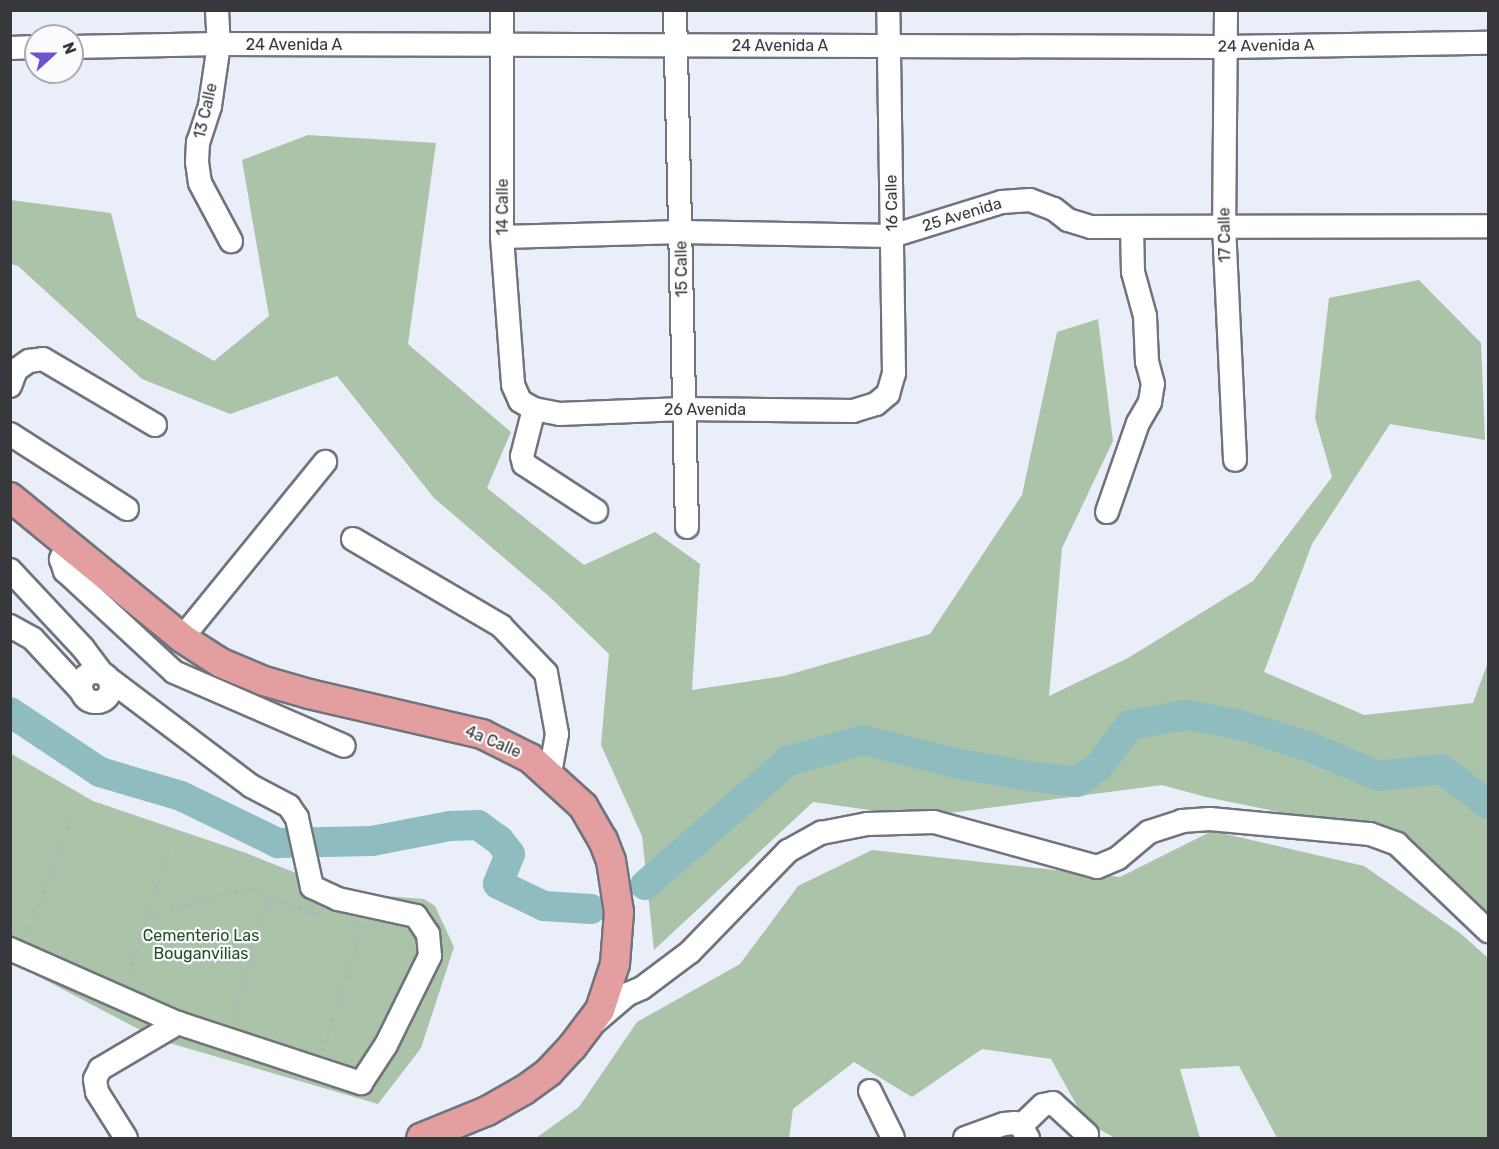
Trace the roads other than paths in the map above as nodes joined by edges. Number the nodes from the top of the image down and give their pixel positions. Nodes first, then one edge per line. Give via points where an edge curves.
1 (216, 10) edge
2 (502, 10) edge
3 (675, 10) edge
4 (888, 10) edge
5 (1226, 10) edge
6 (1488, 43) edge
7 (219, 44) junction
8 (502, 46) junction
9 (675, 46) junction
10 (890, 46) junction
11 (84, 47) edge
12 (1225, 47) junction
13 (1224, 226) junction
14 (1488, 226) edge
15 (1132, 229) junction
16 (682, 232) junction
17 (892, 236) junction
18 (502, 237) junction
19 (231, 241) dead end
20 (10, 386) edge
21 (888, 394) joint
22 (527, 405) junction
23 (683, 409) junction
24 (155, 425) dead end
25 (10, 434) edge
26 (1235, 460) dead end
27 (325, 462) dead end
28 (10, 497) edge
29 (127, 509) dead end
30 (596, 511) dead end
31 (1107, 512) dead end
32 (687, 527) dead end
33 (353, 539) dead end
34 (68, 544) junction
35 (10, 570) edge
36 (10, 626) edge
37 (182, 638) junction
38 (106, 676) junction
39 (344, 746) dead end
40 (550, 773) junction
41 (1488, 931) edge
42 (16, 952) edge
43 (178, 1023) junction
44 (589, 1028) junction
45 (870, 1091) dead end
46 (1024, 1132) edge
47 (1087, 1134) dead end
48 (126, 1138) edge
49 (421, 1138) edge
50 (893, 1138) edge
51 (965, 1138) edge

1 - 7 street, 13 Calle
2 - 8 street, 14 Calle
3 - 9 street, 15 Calle
4 - 10 street, 16 Calle
5 - 12 street, 17 Calle
6 - 12 street, 24 Avenida A
7 - 8 street, 24 Avenida A
7 - 11 street, 24 Avenida A
7 - 19 street, 13 Calle via 197,162 200,183
8 - 9 street, 24 Avenida A
8 - 18 street, 14 Calle
9 - 10 street, 24 Avenida A
9 - 16 street, 15 Calle
10 - 12 street, 24 Avenida A
10 - 17 street, 16 Calle
12 - 13 street, 17 Calle
13 - 14 street, 25 Avenida
13 - 15 street, 25 Avenida
13 - 26 street, 17 Calle
15 - 17 street, 25 Avenida via 1092,227 1068,220 1054,209 1030,200 1002,202
15 - 31 street via 1133,272 1145,316 1147,362 1153,384 1150,402 1138,423
16 - 17 street, 25 Avenida
16 - 18 street, 25 Avenida
16 - 23 street, 15 Calle
17 - 21 street, 16 Calle via 894,373
18 - 22 street, 14 Calle via 513,385
20 - 24 street via 16,370 29,361 43,359
21 - 23 street, 26 Avenida via 876,404 853,411
22 - 23 street, 26 Avenida via 559,414
22 - 30 street via 524,464
23 - 32 street, 15 Calle
25 - 29 street
27 - 37 street
28 - 34 main road, 4a Calle
33 - 40 street via 501,626 546,673 556,734
34 - 37 main road, 4a Calle
34 - 39 street via 61,560 65,571 174,672
35 - 38 street
36 - 38 street via 33,639 82,692 87,675
37 - 40 main road, 4a Calle via 221,663 264,681 482,734 531,758
38 - 43 street via 251,786 289,806 297,818 317,889 338,899 416,916 428,934 430,956 386,1045 361,1083
40 - 44 main road, 4a Calle via 583,806 603,840 615,881 619,939 609,986
41 - 44 street via 1397,844 1370,834 1210,819 1182,821 1149,832 1118,858 1097,867 934,822 867,824 822,833 788,851 690,952 628,994
42 - 43 street
43 - 48 street via 100,1069 95,1079 97,1092
44 - 49 main road, 4a Calle via 549,1072 524,1090 487,1111
45 - 50 street
46 - 47 street via 1043,1105 1053,1103
46 - 51 street via 1004,1124

